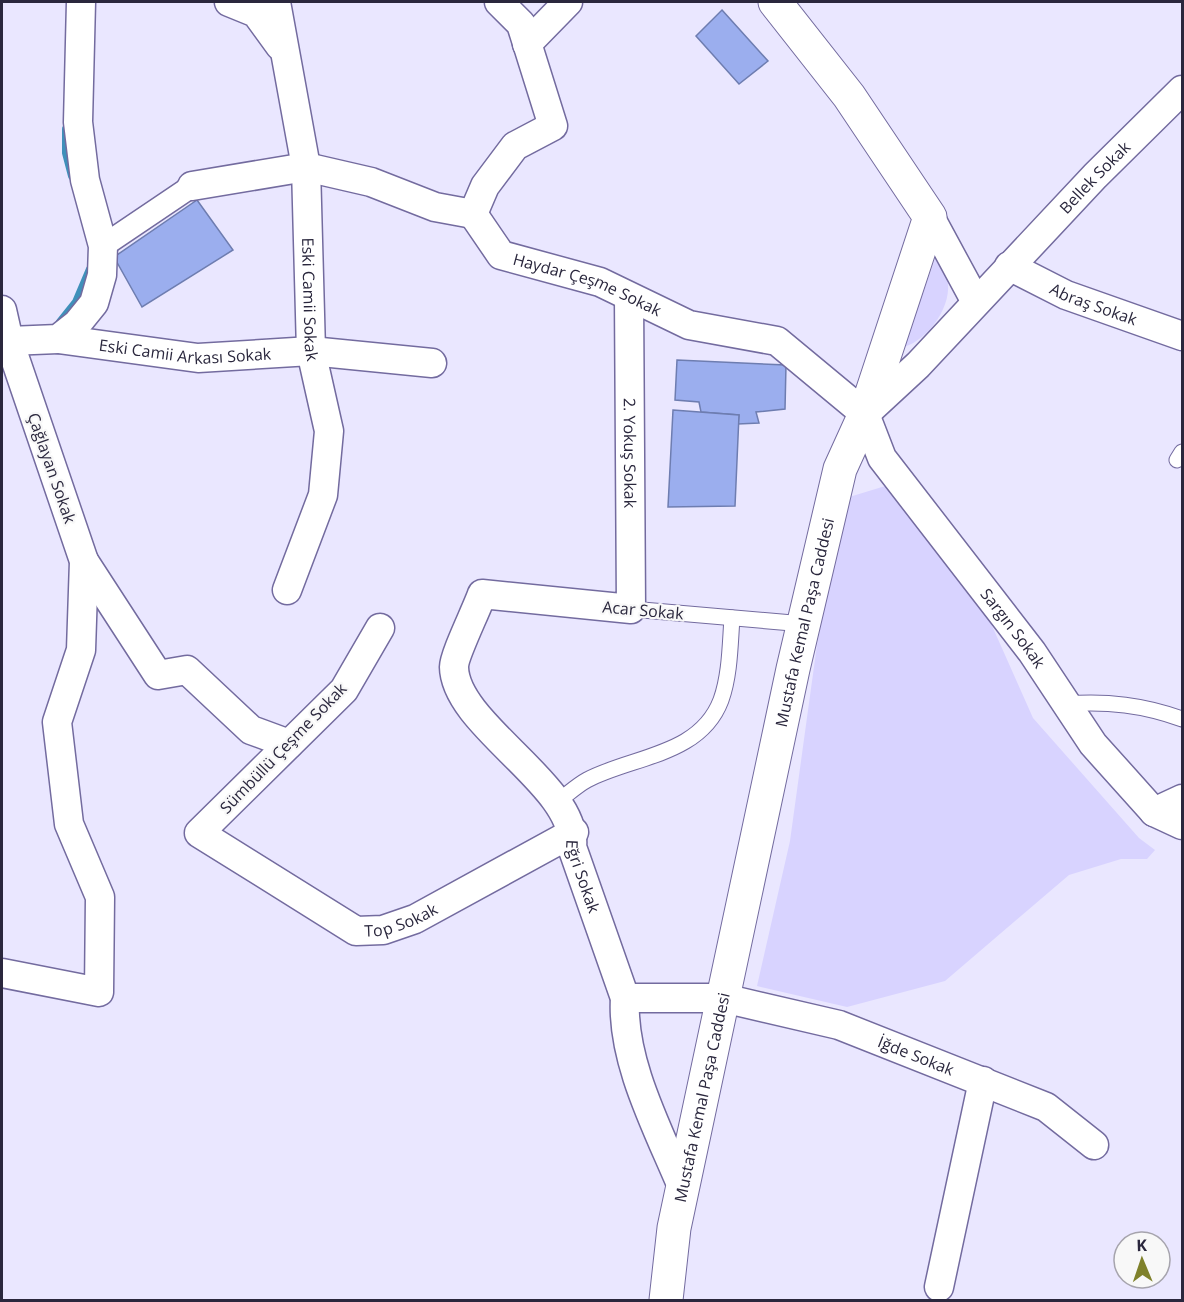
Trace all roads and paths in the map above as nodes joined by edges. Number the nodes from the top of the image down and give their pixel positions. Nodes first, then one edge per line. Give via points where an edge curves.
1 (81, 2) edge
2 (229, 2) edge
3 (276, 2) edge
4 (500, 2) edge
5 (568, 2) edge
6 (775, 2) edge
7 (527, 44) junction
8 (284, 52) junction
9 (1181, 92) edge
10 (306, 167) junction
11 (192, 186) joint
12 (473, 214) junction
13 (930, 217) junction
14 (103, 246) junction
15 (1009, 266) junction
16 (629, 297) junction
17 (976, 302) junction
18 (2, 310) edge
19 (1182, 336) edge
20 (58, 339) junction
21 (5, 341) edge
22 (311, 351) junction
23 (432, 363) dead end
24 (865, 414) junction
25 (84, 561) junction
26 (287, 590) dead end
27 (482, 594) joint
28 (631, 609) junction
29 (732, 618) junction
30 (804, 624) junction
31 (380, 628) dead end
32 (1066, 704) junction
33 (1182, 719) edge
34 (289, 744) junction
35 (1182, 799) edge
36 (557, 802) junction
37 (1154, 812) junction
38 (1182, 825) edge
39 (574, 832) junction
40 (199, 833) joint
41 (2, 973) edge
42 (625, 998) junction
43 (723, 998) junction
44 (983, 1081) junction
45 (1094, 1145) dead end
46 (683, 1188) junction
47 (939, 1287) dead end
48 (666, 1300) edge

1 - 14 street via 78,122 85,180
2 - 8 street via 256,13
3 - 8 street, Eski Camii Sokak
4 - 7 street via 521,24
5 - 7 street
6 - 13 street via 849,96
7 - 12 street via 553,126 515,146 485,186
8 - 10 street, Eski Camii Sokak
9 - 15 street, Bellek Sokak
10 - 11 street
10 - 12 street via 371,182 435,207
10 - 22 street, Eski Camii Sokak
11 - 14 street
12 - 16 street, Haydar Çeşme Sokak via 501,255 600,282
13 - 17 street
13 - 24 street, Mustafa Kemal Paşa Caddesi
14 - 20 street via 102,275 94,303
15 - 17 street, Bellek Sokak
15 - 19 street, Abraş Sokak via 1066,295
16 - 24 street, Haydar Çeşme Sokak via 689,325 777,341
16 - 28 street, 2. Yokuş Sokak
17 - 24 street, Bellek Sokak
18 - 21 street, Çağlayan Sokak
20 - 21 street
20 - 22 street, Eski Camii Arkası Sokak via 198,358
21 - 25 street, Çağlayan Sokak
22 - 23 street, Eski Camii Arkası Sokak
22 - 26 street, Eski Camii Sokak via 329,431 323,495
24 - 30 street, Mustafa Kemal Paşa Caddesi via 840,469
24 - 32 street, Sargın Sokak via 882,458 1032,652
25 - 34 street via 158,675 187,669 250,730
25 - 41 street, Çağlayan Sokak via 81,650 57,722 69,824 100,897 99,992
27 - 28 street, Acar Sokak
27 - 36 street, Eğri Sokak via 454,667 464,699
28 - 29 lane, Acar Sokak
29 - 30 lane, Acar Sokak
29 - 36 lane via 723,694 694,738 586,780
30 - 43 street, Mustafa Kemal Paşa Caddesi
31 - 34 street, Sümbüllü Çeşme Sokak via 344,690
32 - 33 lane via 1119,703
32 - 37 street, Sargın Sokak via 1093,744
34 - 40 street, Sümbüllü Çeşme Sokak
35 - 37 street
36 - 39 street, Eğri Sokak
37 - 38 street, Sargın Sokak
39 - 40 street, Top Sokak via 415,919 383,930 356,931
39 - 42 street, Eğri Sokak via 572,848
42 - 43 street, İğde Sokak
42 - 46 street, Eğri Sokak via 624,1017 642,1091
43 - 44 street, İğde Sokak via 839,1025
43 - 46 street, Mustafa Kemal Paşa Caddesi
44 - 45 street, İğde Sokak via 1046,1107
44 - 47 street
46 - 48 street, Mustafa Kemal Paşa Caddesi

